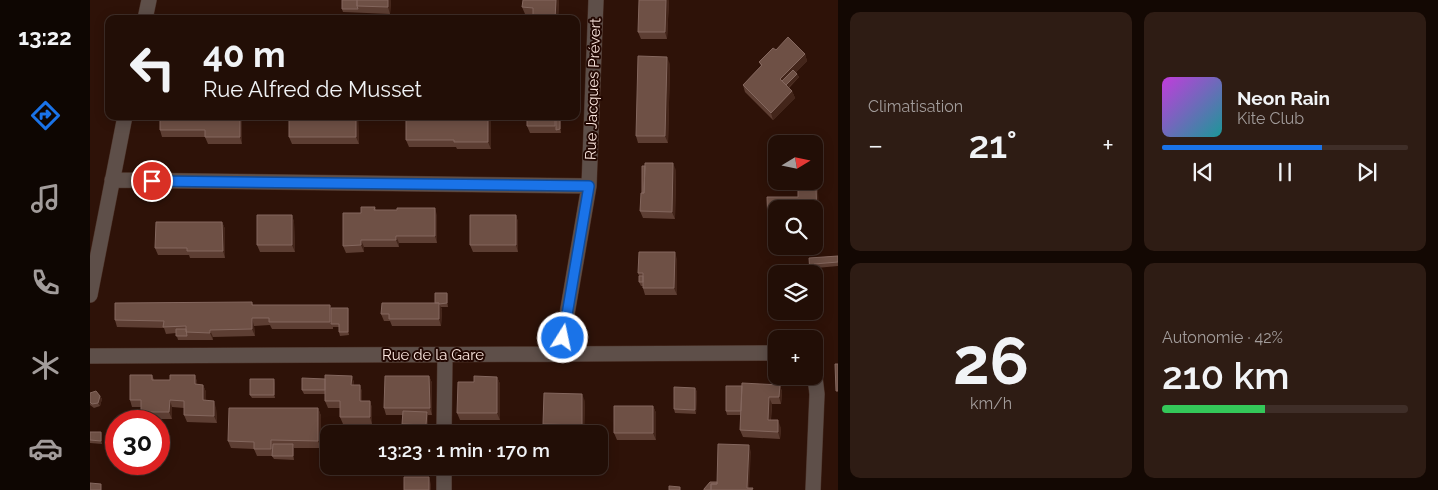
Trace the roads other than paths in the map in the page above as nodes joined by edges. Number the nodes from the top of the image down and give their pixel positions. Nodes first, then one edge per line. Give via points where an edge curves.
1 (149, 0) edge
2 (596, 0) edge
3 (146, 15) edge
4 (124, 120) edge
5 (112, 180) junction
6 (589, 186) junction
7 (90, 296) edge
8 (768, 353) edge
9 (560, 355) junction
10 (90, 356) edge
11 (445, 356) junction
12 (816, 385) edge
13 (444, 425) edge
14 (444, 475) edge
15 (444, 490) edge
16 (813, 490) edge

1 - 3 street
2 - 6 street, Rue Jacques Prévert
4 - 5 street
5 - 6 street
5 - 7 street
6 - 9 street, Rue Jacques Prévert
8 - 9 street, Rue de la Gare
9 - 11 street, Rue de la Gare
10 - 11 street, Rue de la Gare
11 - 13 street
12 - 16 street
14 - 15 street

